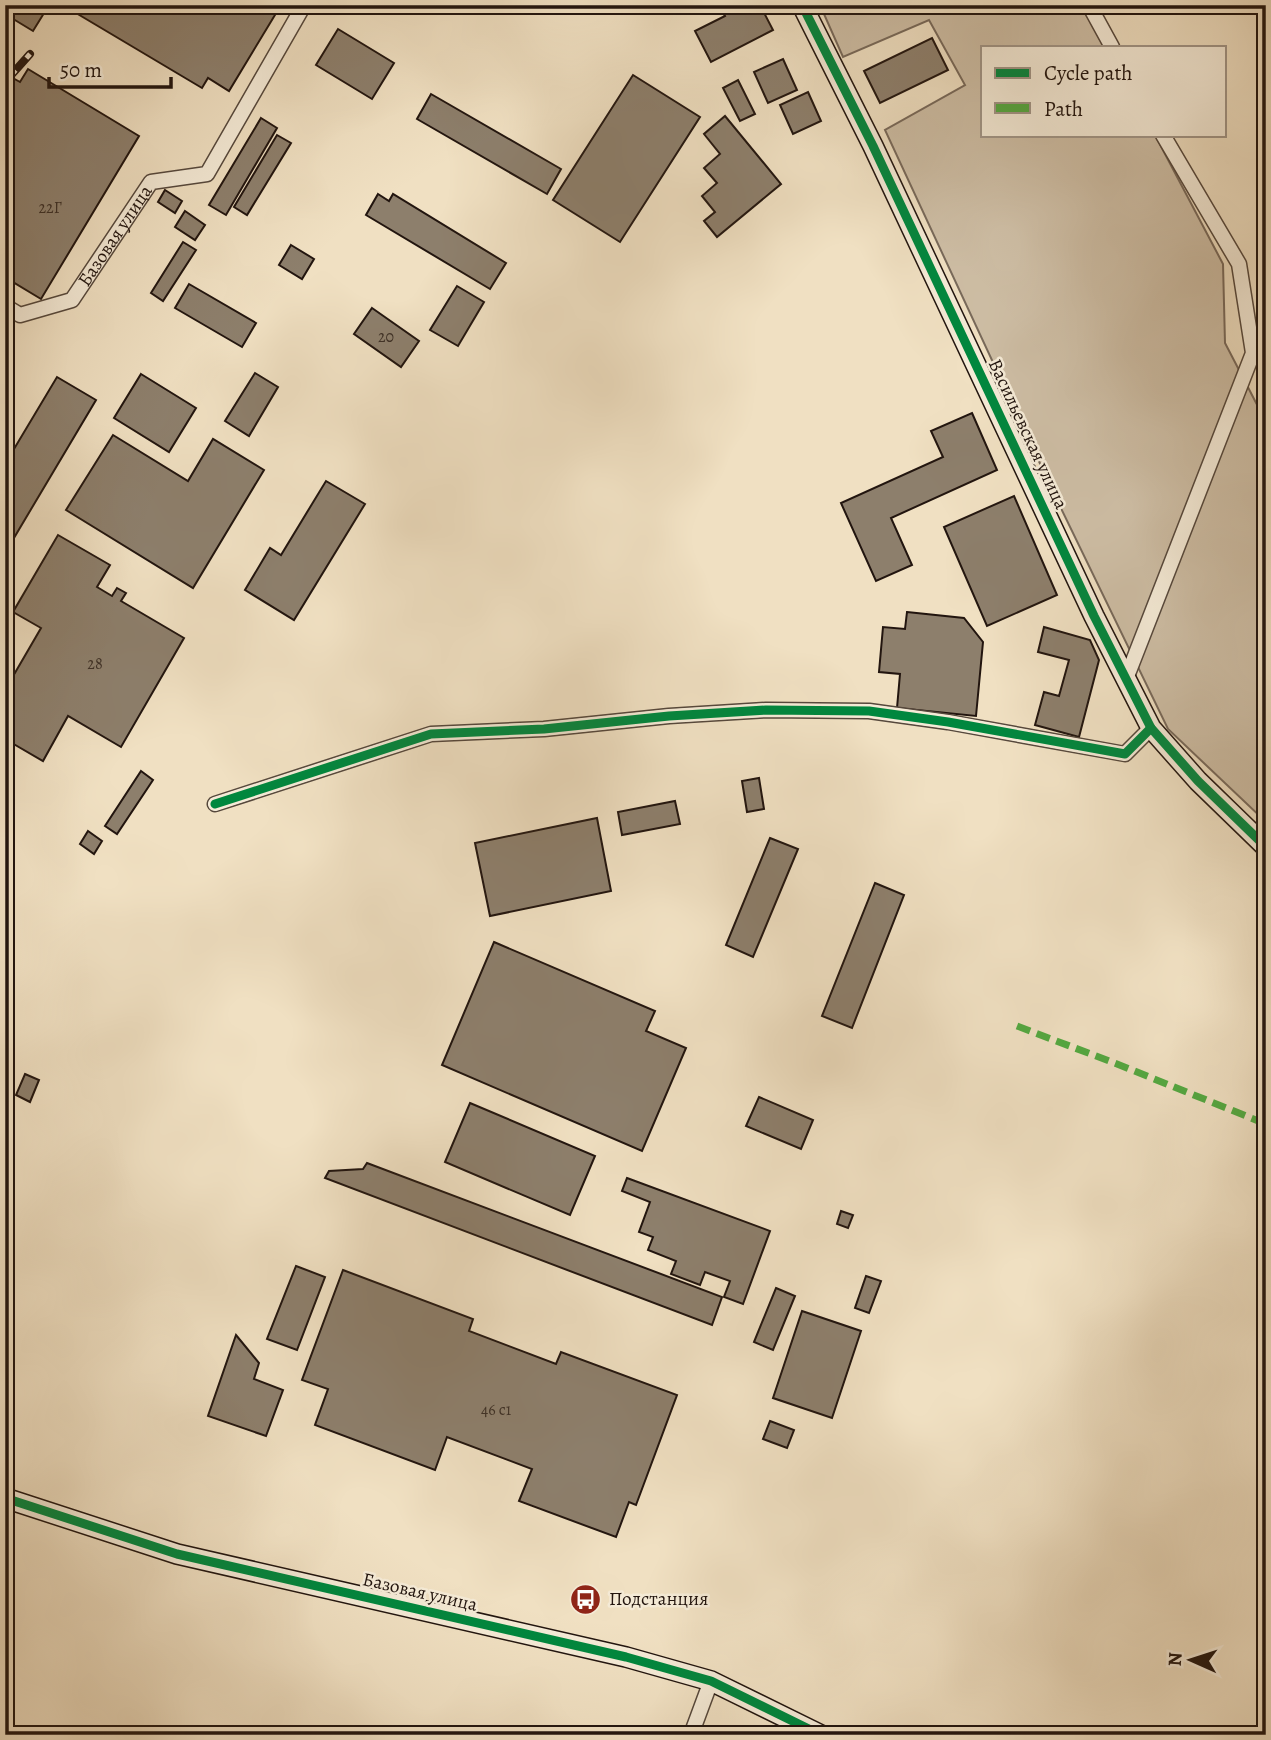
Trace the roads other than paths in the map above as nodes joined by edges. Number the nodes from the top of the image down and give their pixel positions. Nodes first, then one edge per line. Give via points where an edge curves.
1 (304, 5) edge
2 (802, 5) edge
3 (1090, 5) edge
4 (1111, 46) edge
5 (1164, 136) edge
6 (5, 306) edge
7 (1126, 679) junction
8 (1151, 728) junction
9 (215, 804) dead end
10 (1266, 847) edge
11 (5, 1498) edge
12 (711, 1681) junction
13 (691, 1735) edge
14 (821, 1735) edge

1 - 6 street, Базовая улица via 207,174 151,182 72,300 20,315
2 - 7 street, Васильевская улица
3 - 4 street
5 - 7 street via 1239,264 1253,353
7 - 8 street, Васильевская улица
8 - 9 street via 1125,754 869,711 766,710 431,734
8 - 10 street, Васильевская улица
11 - 12 street, Базовая улица via 177,1554 626,1657
12 - 13 street
12 - 14 street, Базовая улица

